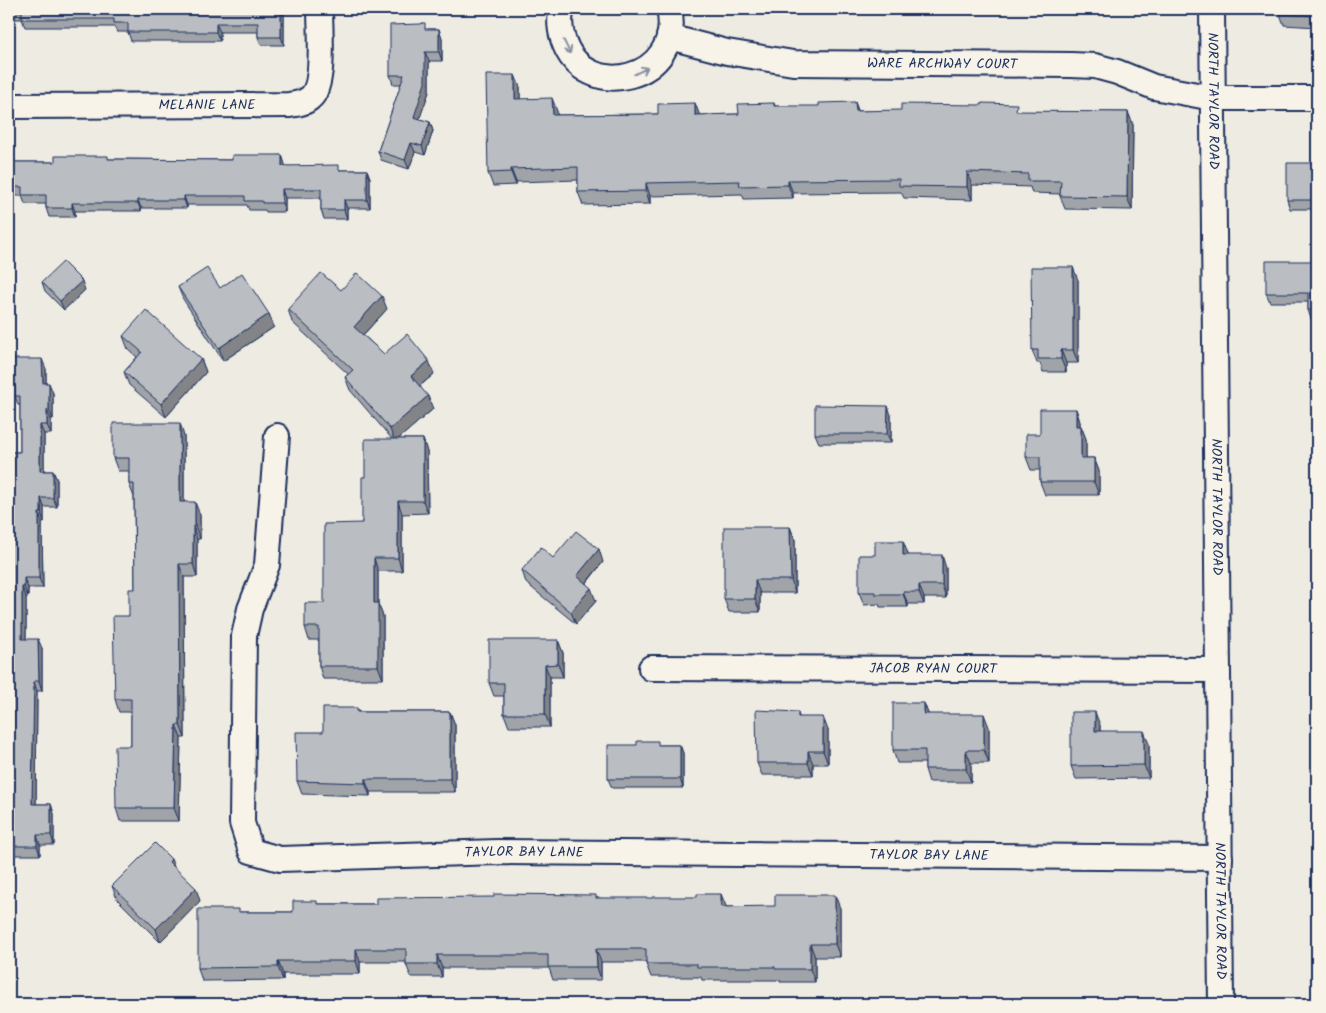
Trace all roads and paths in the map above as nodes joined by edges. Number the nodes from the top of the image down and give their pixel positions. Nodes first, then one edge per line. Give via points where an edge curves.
1 (320, 9) edge
2 (562, 9) edge
3 (669, 9) edge
4 (1212, 9) edge
5 (669, 37) junction
6 (1213, 98) junction
7 (1317, 98) edge
8 (9, 106) edge
9 (277, 436) dead end
10 (651, 668) dead end
11 (1217, 670) junction
12 (1220, 858) junction
13 (1221, 1004) edge

1 - 8 street, MELANIE LANE via 318,87 312,97 302,103
2 -> 5 street via 560,31 566,49 578,64 594,74 612,78 631,76 648,68 661,54
3 - 5 street
4 - 6 street, NORTH TAYLOR ROAD
5 - 6 street, WARE ARCHWAY COURT via 727,52 794,63 1095,66 1154,87
6 - 7 street, WARE ARCHWAY COURT
6 - 11 street, NORTH TAYLOR ROAD
9 - 12 street, TAYLOR BAY LANE via 267,565 250,609 244,636 242,823 251,851 280,858 497,852
10 - 11 street, JACOB RYAN COURT
11 - 12 street, NORTH TAYLOR ROAD
12 - 13 street, NORTH TAYLOR ROAD

